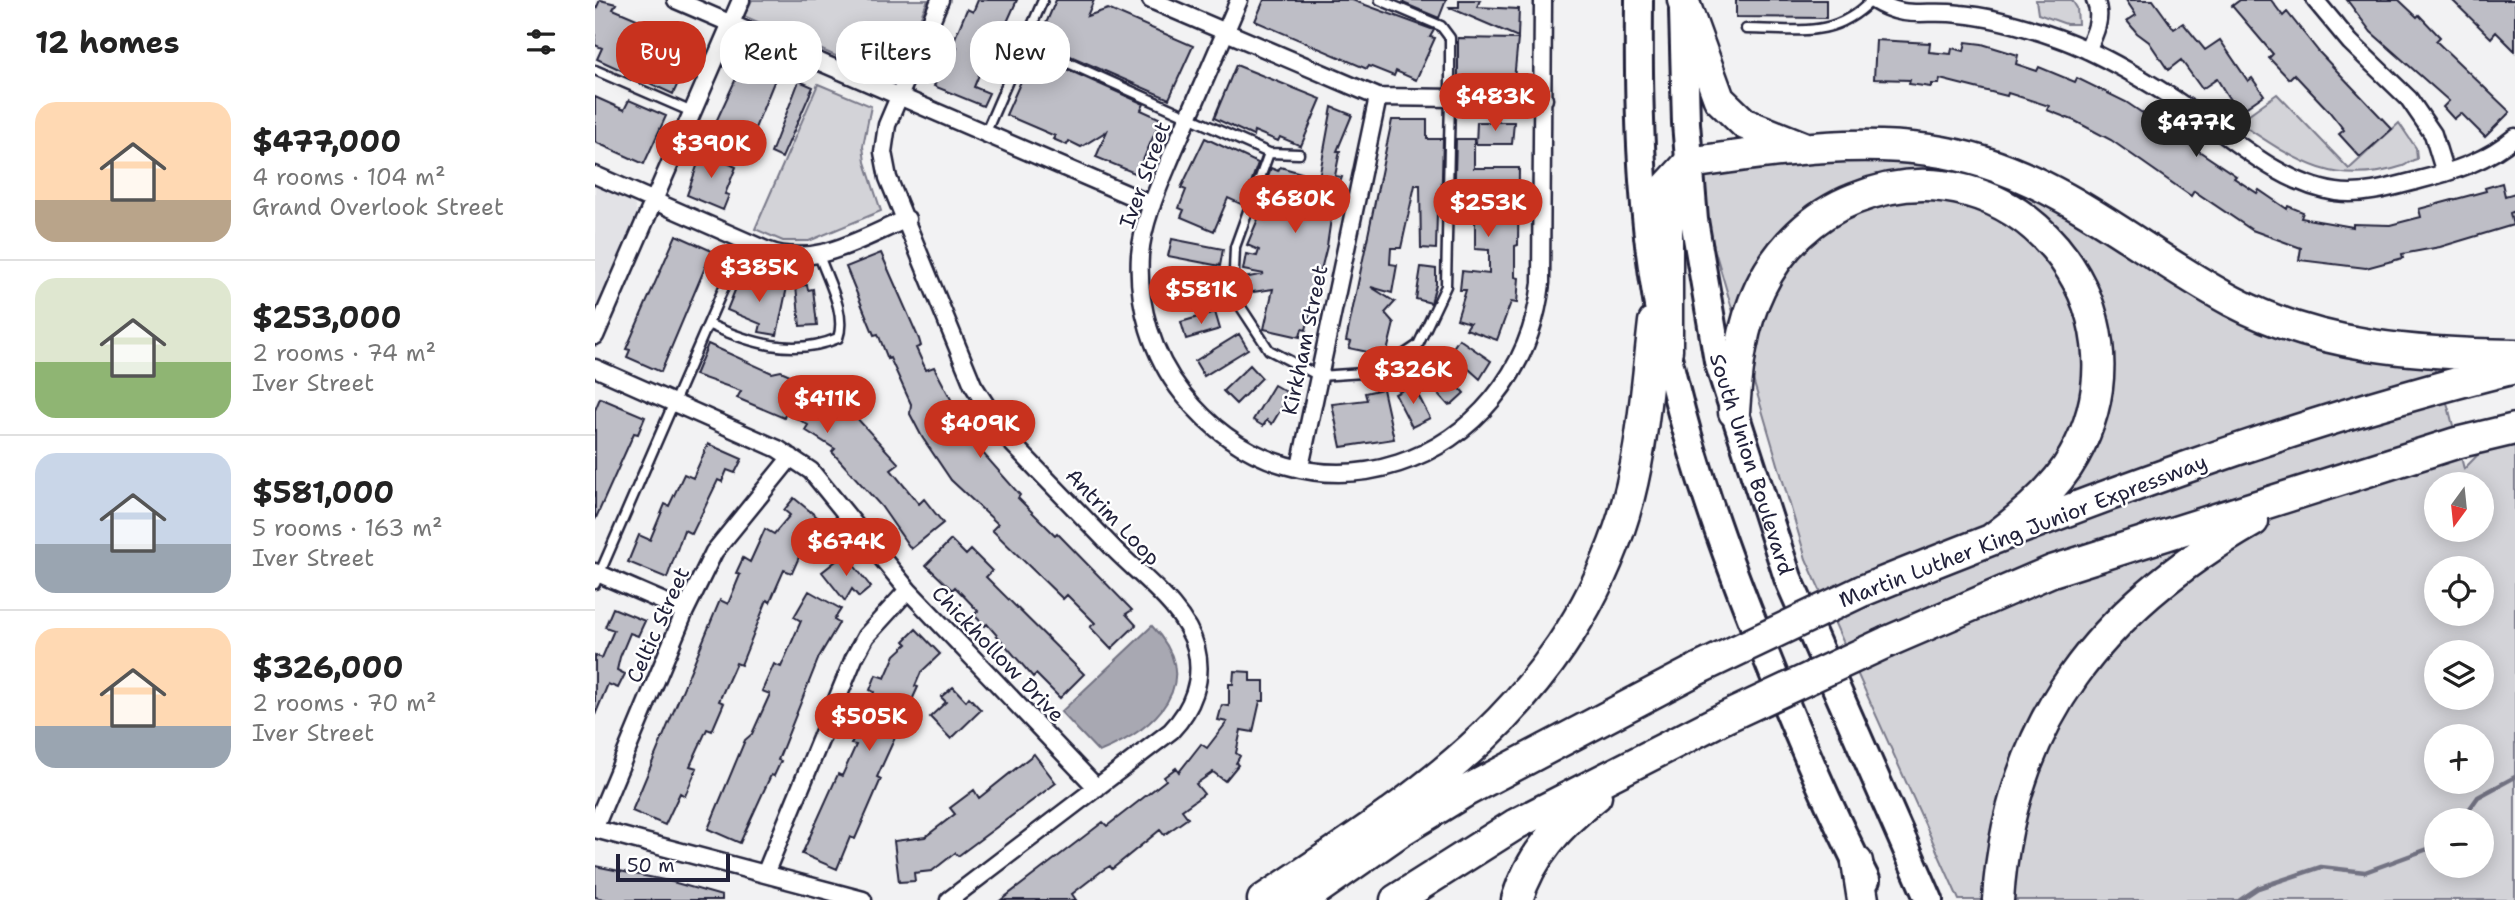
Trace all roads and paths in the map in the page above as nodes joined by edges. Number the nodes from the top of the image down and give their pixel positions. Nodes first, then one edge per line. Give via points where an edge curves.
1 (676, 0) edge
2 (741, 0) edge
3 (940, 0) edge
4 (1043, 0) edge
5 (1151, 0) edge
6 (1239, 0) edge
7 (1380, 0) edge
8 (1543, 0) edge
9 (1639, 0) edge
10 (1683, 0) edge
11 (1873, 0) edge
12 (2095, 0) edge
13 (2315, 0) edge
14 (723, 21) edge
15 (731, 21) edge
16 (1034, 21) edge
17 (1746, 29) dead end
18 (1226, 32) junction
19 (720, 47) edge
20 (2087, 50) junction
21 (822, 64) edge
22 (1070, 64) edge
23 (595, 70) edge
24 (1006, 84) edge
25 (899, 97) junction
26 (1378, 97) junction
27 (1450, 98) junction
28 (1544, 99) junction
29 (692, 112) junction
30 (1188, 117) junction
31 (985, 134) junction
32 (2515, 137) edge
33 (1810, 150) junction
34 (1269, 153) junction
35 (1299, 154) dead end
36 (1689, 163) junction
37 (2445, 173) junction
38 (595, 175) edge
39 (653, 200) junction
40 (1151, 205) junction
41 (907, 219) junction
42 (744, 241) junction
43 (819, 255) junction
44 (1657, 300) junction
45 (708, 324) junction
46 (595, 336) edge
47 (1667, 350) junction
48 (2515, 355) edge
49 (595, 368) edge
50 (2515, 368) edge
51 (1319, 376) junction
52 (674, 403) junction
53 (1734, 412) junction
54 (2515, 429) edge
55 (790, 457) junction
56 (1300, 467) junction
57 (2299, 495) junction
58 (1992, 539) junction
59 (597, 577) edge
60 (908, 590) junction
61 (685, 611) junction
62 (1651, 753) junction
63 (1097, 788) junction
64 (595, 828) edge
65 (1857, 862) junction
66 (765, 874) junction
67 (863, 900) edge
68 (949, 900) edge
69 (1263, 900) edge
70 (1302, 900) edge
71 (1396, 900) edge
72 (1517, 900) edge
73 (1863, 900) edge
74 (1877, 900) edge
75 (1929, 900) edge
76 (1998, 900) edge

1 - 14 street
2 - 15 street
3 - 25 street, Antrim Loop
4 - 16 lane
5 - 18 street
6 - 18 street, Iver Street
7 - 27 lane via 1441,26 1450,38
8 - 28 street, Iver Street
9 - 44 main road via 1638,108
10 - 33 highway via 1719,99 1745,124
10 - 36 main road, South Union Boulevard
11 - 17 lane via 1854,18 1828,29
11 - 20 street via 1891,12 1979,16
12 - 20 street via 2099,10
13 - 37 street via 2350,42 2409,99 2433,134
18 - 26 street
18 - 30 street, Iver Street
19 - 29 street
20 - 37 street via 2302,182 2335,192 2362,193
21 - 25 street
22 - 30 lane
23 - 29 lane
24 - 31 lane
25 - 31 street
25 - 41 street, Antrim Loop via 887,125 883,152 888,178
26 - 27 street
26 - 51 street, Kirkham Street
27 - 28 street
27 - 51 lane via 1446,286 1418,345 1378,373
28 - 56 street, Iver Street via 1539,306 1527,347 1504,388 1463,430 1408,460 1366,471
29 - 39 street
30 - 34 lane
30 - 40 street, Iver Street
31 - 40 street
32 - 37 street via 2497,152
33 - 36 highway
33 - 48 highway via 1917,149 1981,161 2037,181 2077,202 2233,302 2278,323 2382,347
34 - 35 lane
34 - 51 lane via 1235,247 1233,295 1269,350
36 - 47 highway via 1667,187
36 - 53 main road, South Union Boulevard via 1709,319
38 - 39 street
39 - 42 street
39 - 46 street
40 - 56 street, Iver Street via 1140,275 1147,321 1162,362 1188,400 1219,431 1253,452
41 - 43 street
41 - 63 street, Antrim Loop via 972,384 990,415 1178,614 1197,650 1197,687 1182,719
42 - 43 street via 795,258
42 - 45 lane
43 - 45 lane via 839,313 842,327 838,338 823,345 776,347 747,342
44 - 47 main road
44 - 69 highway via 1639,448 1619,530 1556,653 1518,704 1439,779
45 - 52 lane
47 - 65 main road via 1716,533 1792,721
49 - 52 street, Chickhollow Drive
50 - 58 highway, Martin Luther King Junior Expressway via 2284,432
51 - 56 street, Kirkham Street
52 - 55 street, Chickhollow Drive
52 - 59 lane
53 - 58 highway via 1742,343 1760,287 1787,246 1823,214 1861,196 1904,186 1954,188 2000,203 2042,232 2078,278 2099,356 2094,407 2073,458 2045,493
53 - 75 main road, South Union Boulevard via 1788,578
54 - 57 highway via 2456,443
55 - 60 street, Chickhollow Drive via 823,482
55 - 61 street, Celtic Street via 714,552
57 - 62 highway, bridge via 2052,571 1887,642
57 - 76 highway via 2177,570 2097,643 2048,715 2026,765 2011,808
58 - 70 highway, Martin Luther King Junior Expressway, bridge via 1861,591 1700,668 1466,791
59 - 61 street
60 - 63 street, Chickhollow Drive
60 - 66 street via 866,636 854,658
61 - 64 street, Celtic Street
62 - 71 highway via 1516,824
62 - 72 highway via 1576,813 1539,853
63 - 68 street, Antrim Loop
64 - 66 street
65 - 73 highway
65 - 74 main road
66 - 67 street

